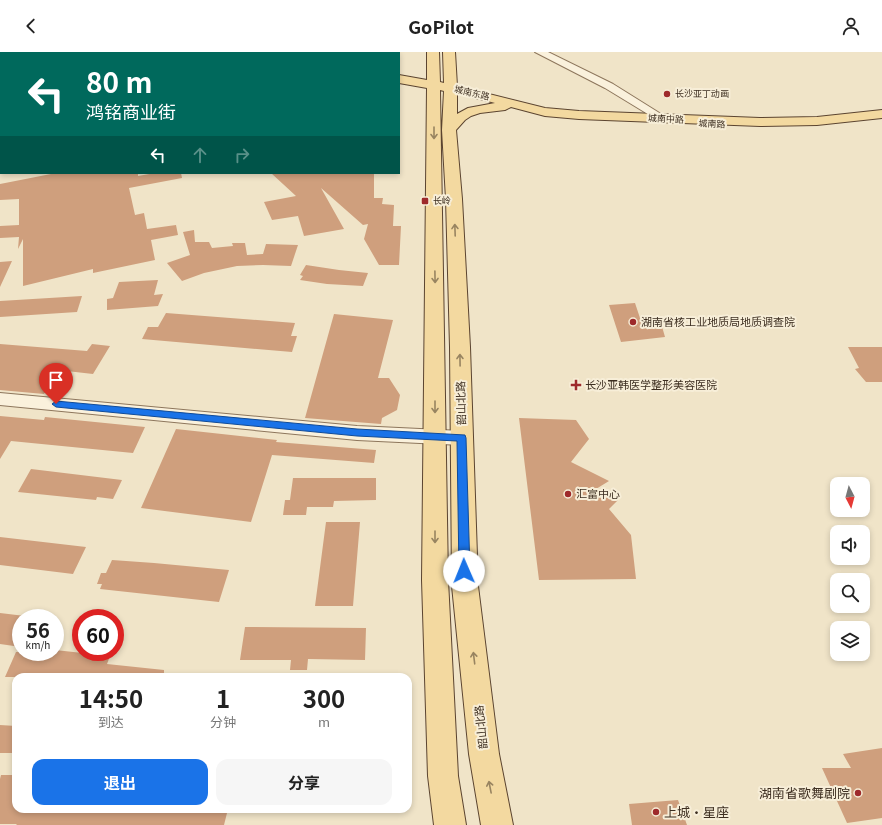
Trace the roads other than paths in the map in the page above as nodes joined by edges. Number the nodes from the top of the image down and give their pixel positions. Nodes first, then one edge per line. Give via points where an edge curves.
1 (540, 52) edge
2 (400, 73) edge
3 (400, 79) edge
4 (434, 80) edge
5 (400, 85) edge
6 (400, 88) edge
7 (506, 104) junction
8 (882, 109) edge
9 (544, 113) junction
10 (655, 114) junction
11 (882, 114) edge
12 (882, 118) edge
13 (882, 124) edge
14 (449, 130) junction
15 (0, 399) edge
16 (435, 437) junction
17 (462, 438) junction
18 (450, 825) edge
19 (497, 825) edge

1 - 10 street via 609,86
2 - 4 main road
3 - 4 main road, 城南东路
4 - 5 main road, 城南东路
4 - 6 main road
4 - 7 main road, 城南东路
4 - 7 main road via 467,84
4 - 14 main road, 韶山北路
4 -> 16 main road
7 - 9 main road, 城南东路
7 - 10 main road via 574,111
7 - 13 main road via 531,115 549,119 604,124 742,130
7 - 14 main road via 468,112 455,121
8 - 10 main road via 806,117
9 - 11 main road, 城南中路 via 740,122 817,121
9 - 12 main road, 城南路 via 613,120 762,126
17 -> 14 main road, 韶山北路 via 455,223
15 - 16 street via 357,433
16 - 17 street
16 -> 18 main road via 435,580 443,776
19 -> 17 main road, 韶山北路 via 484,754 465,586

